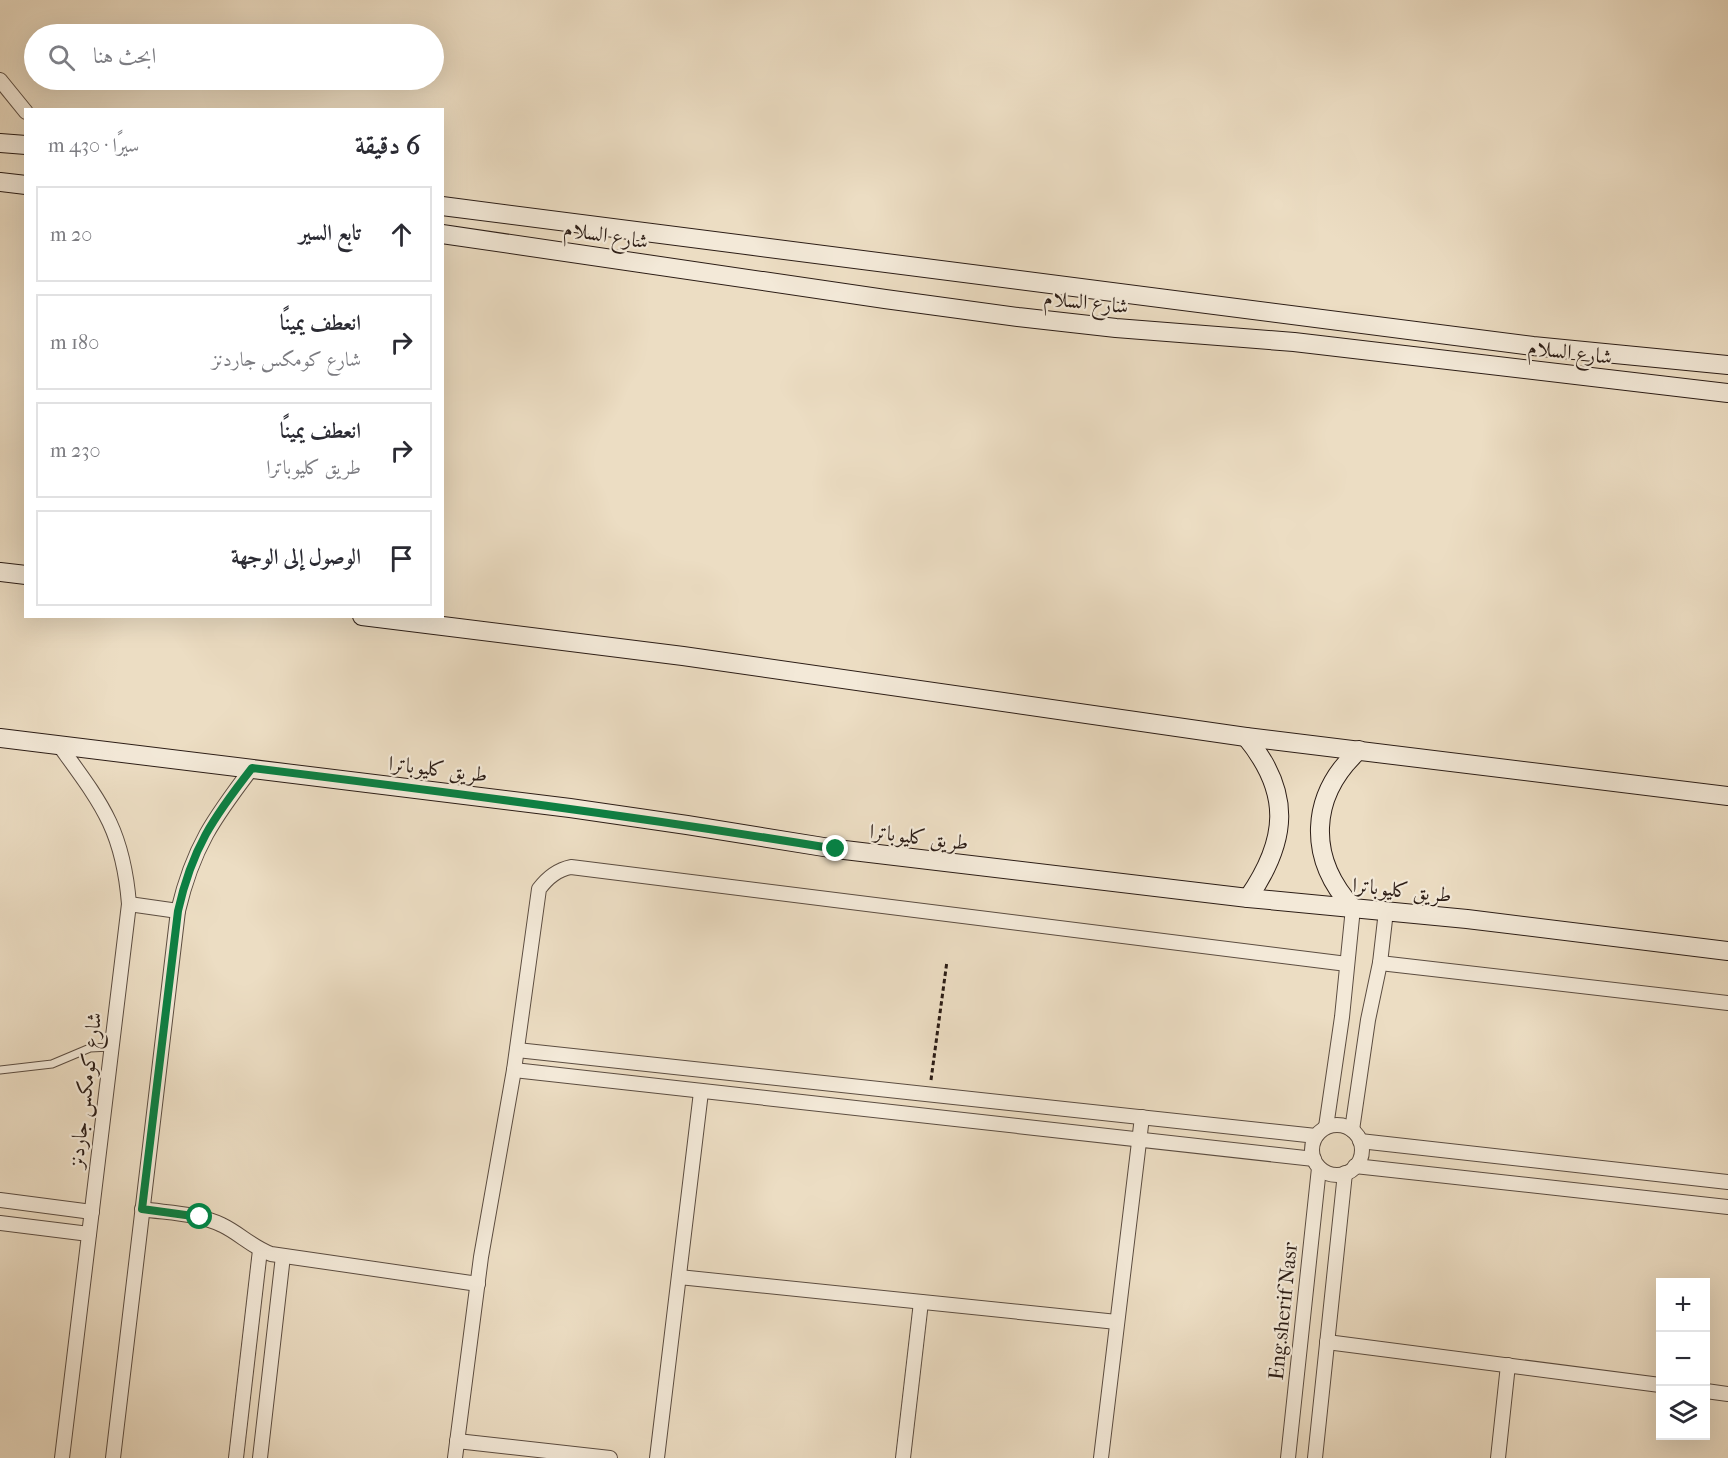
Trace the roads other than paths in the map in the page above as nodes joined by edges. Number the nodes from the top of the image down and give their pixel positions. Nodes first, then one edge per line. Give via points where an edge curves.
1 (0, 80) edge
2 (24, 110) edge
3 (0, 142) edge
4 (24, 145) edge
5 (0, 182) edge
6 (24, 185) edge
7 (444, 206) edge
8 (472, 210) junction
9 (444, 234) edge
10 (469, 237) junction
11 (1728, 365) edge
12 (1728, 393) edge
13 (0, 572) edge
14 (24, 575) edge
15 (379, 618) edge
16 (1246, 737) junction
17 (0, 738) edge
18 (59, 745) junction
19 (1359, 750) junction
20 (252, 768) junction
21 (1728, 796) edge
22 (1248, 898) junction
23 (129, 904) junction
24 (1353, 908) junction
25 (178, 911) junction
26 (1386, 911) junction
27 (1728, 951) edge
28 (1380, 963) junction
29 (1347, 964) junction
30 (1728, 1003) edge
31 (1342, 1017) junction
32 (1368, 1020) junction
33 (111, 1047) junction
34 (517, 1050) junction
35 (681, 1068) junction
36 (0, 1070) edge
37 (514, 1070) junction
38 (677, 1089) junction
39 (701, 1092) junction
40 (1142, 1116) junction
41 (1321, 1132) junction
42 (1356, 1135) junction
43 (1139, 1139) junction
44 (1316, 1163) junction
45 (1616, 1169) junction
46 (1350, 1170) junction
47 (1728, 1182) edge
48 (1613, 1194) junction
49 (0, 1200) edge
50 (1728, 1207) edge
51 (142, 1209) junction
52 (92, 1212) junction
53 (0, 1223) edge
54 (89, 1234) junction
55 (260, 1250) junction
56 (283, 1256) junction
57 (679, 1277) junction
58 (478, 1284) junction
59 (921, 1302) junction
60 (1117, 1322) junction
61 (1327, 1342) junction
62 (1508, 1365) junction
63 (1656, 1384) edge
64 (1710, 1392) edge
65 (1728, 1394) edge
66 (458, 1441) junction
67 (62, 1458) edge
68 (113, 1458) edge
69 (236, 1458) edge
70 (260, 1458) edge
71 (455, 1458) edge
72 (610, 1458) edge
73 (657, 1458) edge
74 (903, 1458) edge
75 (1101, 1458) edge
76 (1288, 1458) edge
77 (1315, 1458) edge
78 (1498, 1458) edge

1 - 2 street
3 - 4 main road
5 - 6 main road
7 - 8 main road, شارع السلام
8 - 10 main road
8 - 11 main road, شارع السلام via 1533,346
9 - 10 main road, شارع السلام
10 - 12 main road, شارع السلام via 1018,317 1294,342
13 - 14 main road
15 - 16 main road via 682,656
16 - 19 main road
16 - 22 main road via 1271,775 1280,806 1276,841
17 - 18 main road, طريق كليوباترا
18 - 20 main road, طريق كليوباترا
18 - 23 street, شارع كومكس جاردنز via 91,787 115,831
19 - 21 main road
19 - 24 main road via 1331,785 1320,827 1328,871
20 - 22 main road, طريق كليوباترا via 570,808 836,849
20 - 25 street via 203,836 189,868
22 - 24 main road, طريق كليوباترا
23 - 25 street
23 - 33 street, شارع كومكس جاردنز
24 - 26 main road, طريق كليوباترا
24 - 29 street
25 - 51 street
26 - 27 main road, طريق كليوباترا
26 - 28 street
28 - 30 street
28 - 32 street
29 - 31 street
29 - 34 street via 571,867 551,875 539,889
31 - 32 street
31 - 41 street
32 - 42 street
33 - 36 lane via 90,1048 52,1064
33 - 52 street, شارع كومكس جاردنز
34 - 35 street
34 - 37 street
35 - 38 street
35 - 40 street
37 - 38 street
37 - 58 street
38 - 39 street
39 - 43 street
39 - 57 street
40 - 41 street
40 - 43 street
41 - 42 street via 1339,1125
41 - 44 street via 1312,1150
42 - 45 street
42 - 46 street via 1361,1151
43 - 44 street
43 - 60 street
44 - 46 street via 1329,1173
44 - 76 street, Eng.sherif Nasr
45 - 47 street
45 - 48 street
46 - 48 street
46 - 61 street
48 - 50 street
49 - 52 street
51 - 55 street via 212,1220
51 - 68 street
52 - 54 street, شارع كومكس جاردنز
53 - 54 street
54 - 67 street, شارع كومكس جاردنز
55 - 56 street
55 - 69 street
56 - 58 street
56 - 70 street
57 - 59 street
57 - 73 street
58 - 66 street
59 - 60 street
59 - 74 street
60 - 75 street
61 - 62 street
61 - 77 street
62 - 63 street
62 - 78 street
64 - 65 street
66 - 71 street
66 - 72 street

